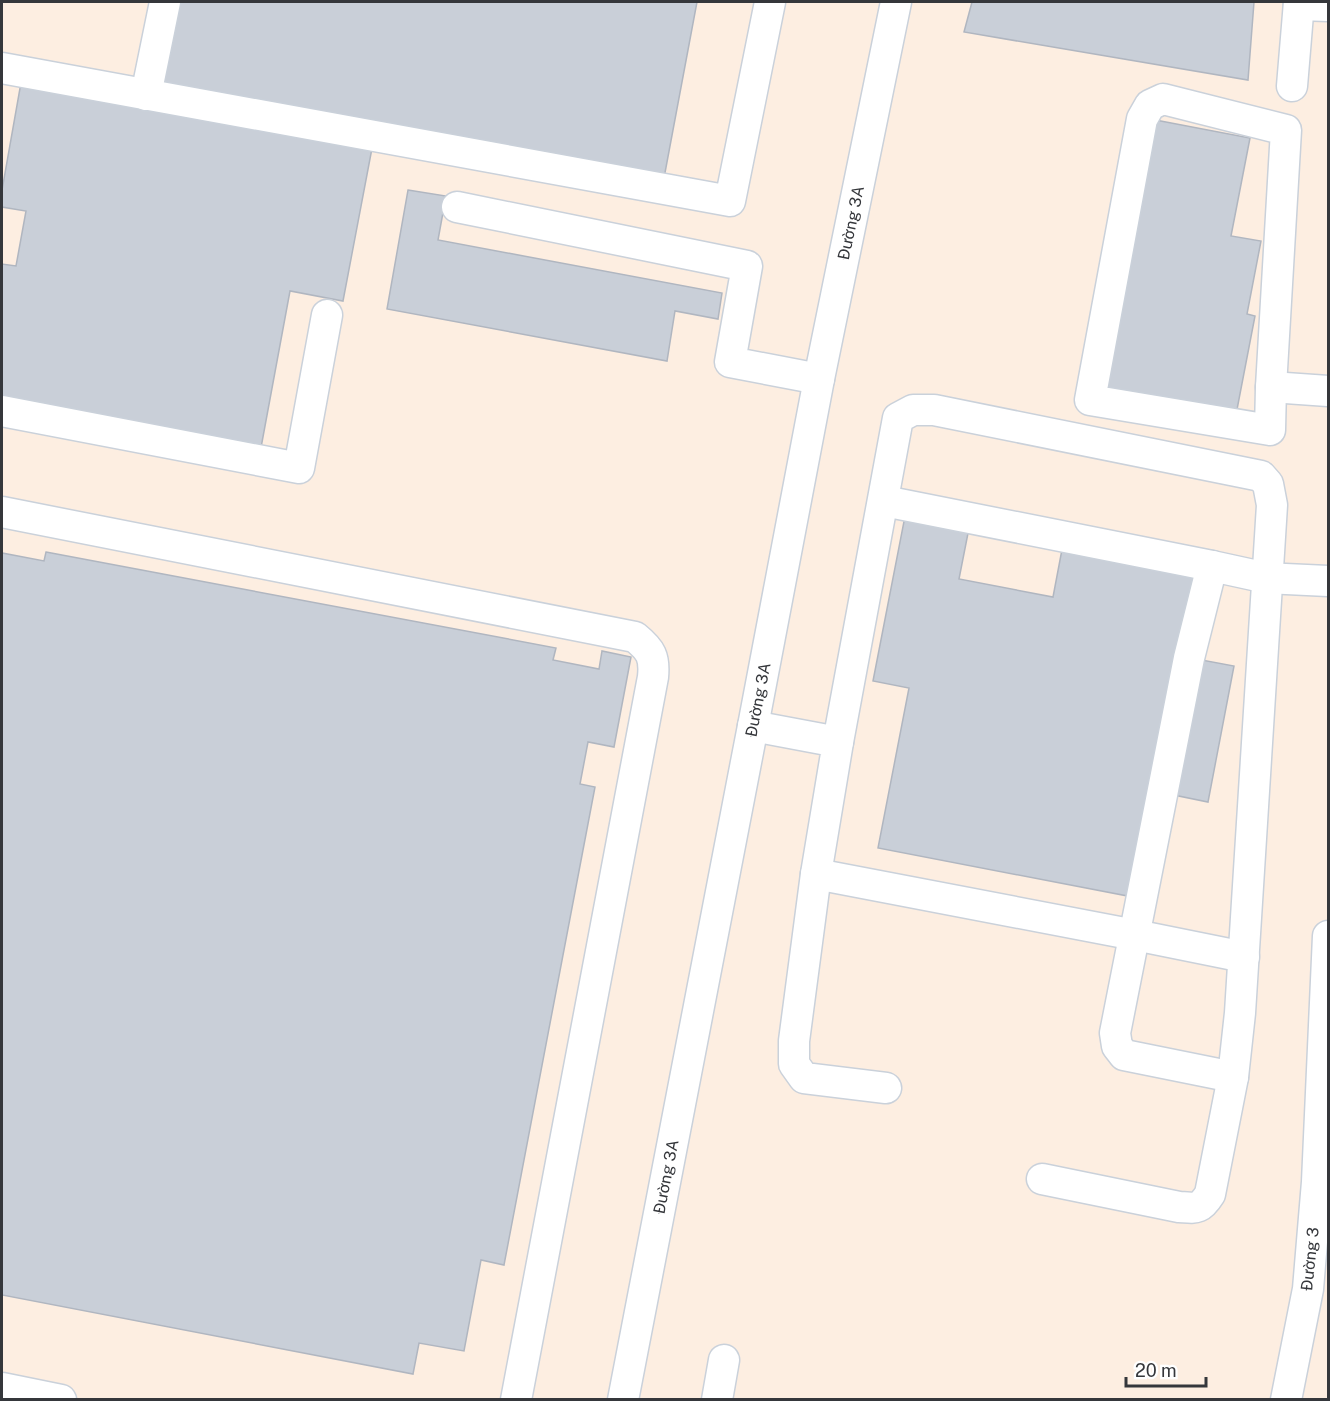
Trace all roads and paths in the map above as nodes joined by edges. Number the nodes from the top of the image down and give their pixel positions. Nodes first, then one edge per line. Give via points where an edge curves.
1 (165, 2) edge
2 (770, 2) edge
3 (896, 2) edge
4 (1299, 3) edge
5 (1329, 6) edge
6 (2, 68) edge
7 (1292, 86) dead end
8 (2, 88) edge
9 (2, 94) edge
10 (147, 95) junction
11 (457, 207) dead end
12 (327, 315) dead end
13 (819, 379) junction
14 (1271, 387) junction
15 (1329, 391) edge
16 (2, 411) edge
17 (884, 501) junction
18 (2, 512) edge
19 (1212, 566) junction
20 (1267, 578) junction
21 (1329, 581) edge
22 (753, 726) junction
23 (838, 742) junction
24 (816, 874) junction
25 (1135, 935) junction
26 (1329, 936) edge
27 (1244, 957) junction
28 (1233, 1077) junction
29 (886, 1088) dead end
30 (1042, 1179) dead end
31 (1318, 1290) edge
32 (724, 1359) dead end
33 (2, 1388) edge
34 (61, 1400) edge
35 (516, 1400) edge
36 (622, 1400) edge
37 (717, 1400) edge
38 (1286, 1400) edge

1 - 10 street
2 - 10 street via 730,201
3 - 13 street, Đường 3A
4 - 5 street
4 - 7 street
6 - 10 street
8 - 9 street
11 - 13 street via 747,266 730,362
12 - 16 street via 299,468
13 - 22 street, Đường 3A
14 - 14 street via 1286,130 1163,99 1150,105 1142,119 1090,400 1270,430
14 - 15 street
17 - 19 street
17 - 20 street via 898,418 913,410 934,410 1028,428 1261,476 1268,484 1272,505
17 - 23 street
18 - 35 street via 635,637 651,654 653,677
19 - 20 street
19 - 25 street
20 - 21 street
20 - 27 street
22 - 23 street
22 - 36 street, Đường 3A
23 - 24 street
24 - 25 street
24 - 29 street via 794,1064 804,1078
25 - 27 street
25 - 28 street via 1115,1032 1117,1046 1124,1055
26 - 31 street, Đường 3 via 1317,1182
27 - 28 street
28 - 30 street via 1210,1194 1204,1204 1196,1208 1179,1207
31 - 38 street, Đường 3
32 - 37 street
33 - 34 street

